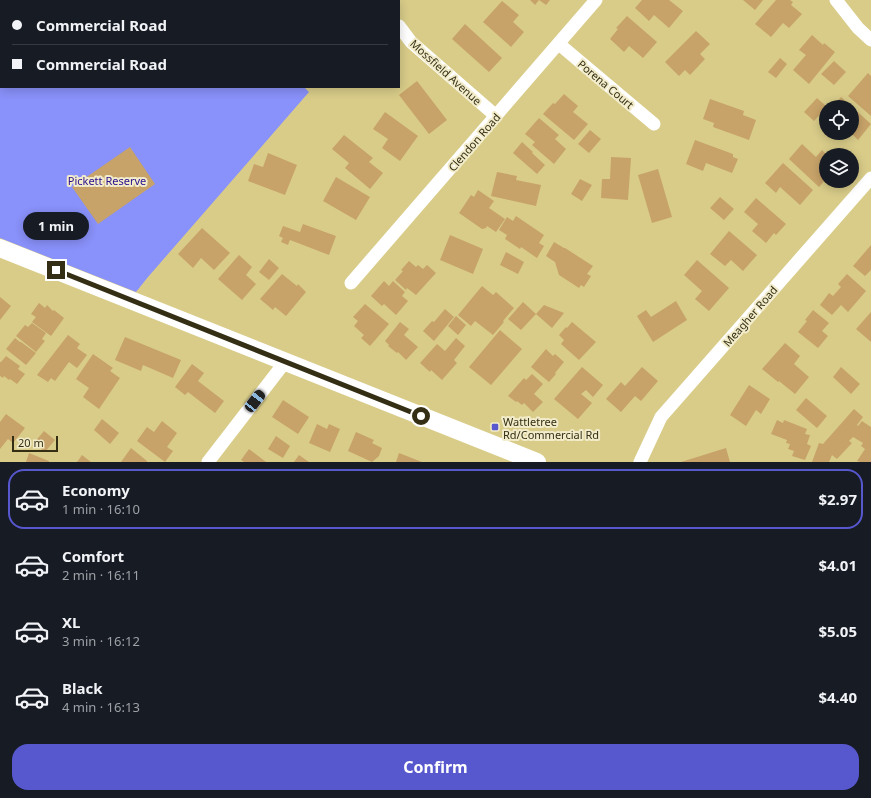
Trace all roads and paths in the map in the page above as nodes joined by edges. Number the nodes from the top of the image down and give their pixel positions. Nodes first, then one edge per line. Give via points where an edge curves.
1 (596, 0) edge
2 (836, 0) edge
3 (400, 27) edge
4 (871, 40) edge
5 (559, 44) junction
6 (496, 116) junction
7 (654, 124) dead end
8 (871, 178) edge
9 (0, 248) edge
10 (351, 283) dead end
11 (285, 362) junction
12 (208, 462) edge
13 (537, 462) edge
14 (640, 462) edge

1 - 5 street, Clendon Road
2 - 4 street
3 - 6 street, Mossfield Avenue via 411,42
5 - 6 street, Clendon Road
5 - 7 street, Porena Court
6 - 10 street, Clendon Road
8 - 14 street, Meagher Road via 661,417
9 - 11 main road
11 - 12 street
11 - 13 main road

